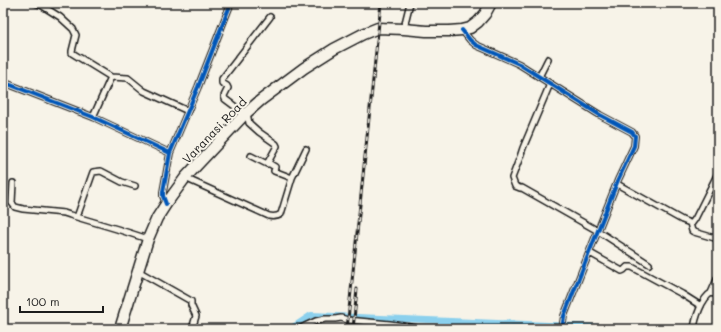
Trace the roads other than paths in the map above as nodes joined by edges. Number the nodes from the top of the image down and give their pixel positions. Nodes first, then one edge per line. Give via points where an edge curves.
1 (35, 3) edge
2 (231, 3) edge
3 (410, 3) edge
4 (490, 3) edge
5 (42, 4) edge
6 (270, 17) dead end
7 (404, 28) junction
8 (462, 30) junction
9 (548, 59) dead end
10 (539, 77) junction
11 (112, 78) junction
12 (3, 82) edge
13 (550, 84) junction
14 (188, 110) junction
15 (246, 114) junction
16 (93, 116) junction
17 (306, 150) dead end
18 (170, 153) junction
19 (251, 156) dead end
20 (267, 164) junction
21 (717, 175) edge
22 (185, 178) junction
23 (292, 178) junction
24 (13, 184) dead end
25 (617, 184) junction
26 (135, 186) dead end
27 (166, 204) junction
28 (77, 217) junction
29 (690, 223) junction
30 (598, 231) junction
31 (718, 239) edge
32 (148, 240) junction
33 (590, 253) junction
34 (649, 264) dead end
35 (138, 271) junction
36 (718, 277) edge
37 (711, 293) junction
38 (718, 295) edge
39 (701, 306) junction
40 (562, 328) edge
41 (694, 328) edge
42 (120, 329) edge
43 (192, 329) edge
44 (299, 329) edge
45 (459, 329) edge

1 - 5 street
2 - 14 street
3 - 7 street
4 - 8 highway via 478,22
5 - 11 street via 73,29 76,35 72,53
6 - 15 street via 222,79 222,83 228,88 225,98
7 - 8 highway, Varanasi Road
7 - 15 highway, Varanasi Road via 378,28 327,53 261,100
8 - 10 street via 476,45 514,62
9 - 10 street
10 - 13 street
11 - 14 street via 128,78 144,91
11 - 16 street
12 - 16 street
13 - 25 street via 634,133 634,146
13 - 30 street via 512,178 515,186
14 - 18 street
15 - 20 street via 249,123 277,146
15 - 22 highway, Varanasi Road
16 - 18 street
17 - 23 street
18 - 27 street via 163,196
19 - 20 street
20 - 23 street via 275,167 274,171
21 - 29 street via 695,219
22 - 23 street via 273,217 281,214
22 - 27 highway, Varanasi Road
24 - 28 street via 12,203 15,207
25 - 29 street
25 - 30 street
26 - 28 street via 101,171 93,172
27 - 32 highway, Varanasi Road
28 - 32 street
29 - 31 street via 692,231
30 - 33 street
30 - 34 street
32 - 35 highway, Varanasi Road
33 - 39 street via 622,270 632,267
33 - 40 street
35 - 42 highway, Varanasi Road
35 - 43 street via 191,301 196,316
36 - 37 street
37 - 38 street
37 - 39 street via 706,296
39 - 41 street
44 - 45 street via 316,321 341,318 417,328

